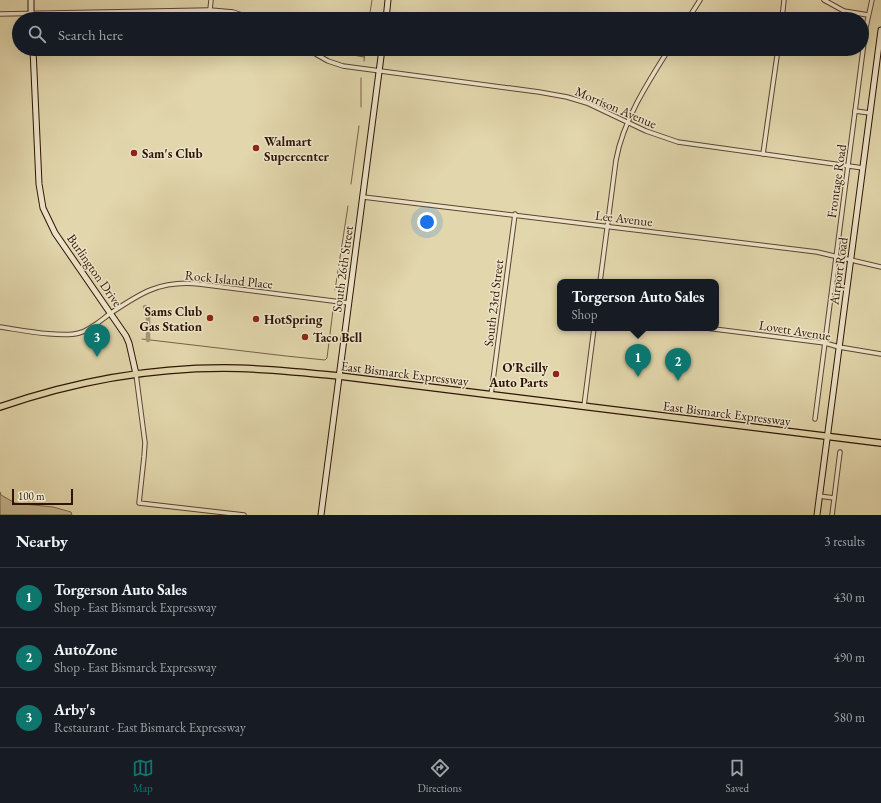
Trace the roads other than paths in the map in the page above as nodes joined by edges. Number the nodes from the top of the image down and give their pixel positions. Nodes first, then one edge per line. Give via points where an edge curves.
1 (31, 0) edge
2 (210, 0) edge
3 (388, 0) edge
4 (700, 0) edge
5 (784, 0) edge
6 (824, 0) edge
7 (872, 0) edge
8 (210, 10) junction
9 (31, 12) edge
10 (150, 12) edge
11 (233, 12) edge
12 (387, 12) edge
13 (692, 12) edge
14 (783, 12) edge
15 (852, 12) edge
16 (869, 12) edge
17 (0, 14) edge
18 (12, 15) edge
19 (881, 30) edge
20 (33, 56) edge
21 (319, 56) edge
22 (381, 56) edge
23 (665, 56) edge
24 (777, 56) edge
25 (862, 56) edge
26 (379, 71) junction
27 (855, 111) junction
28 (870, 113) junction
29 (627, 122) junction
30 (763, 154) junction
31 (848, 166) junction
32 (863, 168) junction
33 (363, 197) junction
34 (515, 214) junction
35 (607, 226) junction
36 (836, 256) junction
37 (850, 260) junction
38 (881, 267) edge
39 (600, 279) edge
40 (349, 303) junction
41 (112, 313) junction
42 (0, 327) edge
43 (719, 330) edge
44 (594, 331) edge
45 (825, 342) junction
46 (839, 347) junction
47 (881, 354) edge
48 (136, 374) junction
49 (339, 376) junction
50 (491, 395) junction
51 (584, 406) junction
52 (0, 407) edge
53 (815, 420) dead end
54 (827, 436) junction
55 (881, 443) edge
56 (840, 452) dead end
57 (819, 496) junction
58 (834, 498) junction
59 (244, 515) edge
60 (321, 515) edge
61 (817, 515) edge
62 (832, 515) edge

1 - 9 street
2 - 8 street
3 - 12 street
4 - 13 street
5 - 14 street
6 - 15 street via 842,10
7 - 16 street, Frontage Road
8 - 10 street
8 - 11 street
17 - 18 street
19 - 28 street, Airport Road
20 - 41 street, Burlington Drive via 39,184 43,208 52,228
21 - 26 street, Morrison Avenue via 337,64
22 - 26 street, South 26th Street
23 - 29 street
24 - 30 street
25 - 27 street, Frontage Road
26 - 29 street, Morrison Avenue via 559,95 587,103
26 - 33 street, South 26th Street
27 - 28 street
27 - 31 street, Frontage Road
28 - 32 street, Airport Road
29 - 30 street, Morrison Avenue via 678,142
29 - 35 street via 618,152
30 - 31 street, Morrison Avenue
31 - 32 street, Morrison Avenue
31 - 36 street, Frontage Road
32 - 37 street, Airport Road
33 - 34 street, Lee Avenue
33 - 40 street, South 26th Street
34 - 35 street, Lee Avenue
34 - 50 street, South 23rd Street
35 - 36 street, Lee Avenue
35 - 39 street
36 - 37 street, Lee Avenue
36 - 45 street, Frontage Road
37 - 38 street, Lee Avenue
37 - 46 street, Airport Road
40 - 41 street, Rock Island Place via 183,283 164,285 146,291
40 - 49 street, South 26th Street
41 - 42 street, Rock Island Place via 87,330 71,334
41 - 48 street, Burlington Drive via 128,340
43 - 45 street, Lovett Avenue
44 - 51 street
45 - 46 street, Lovett Avenue
45 - 53 street, Frontage Road
46 - 47 street, Lovett Avenue
46 - 54 street, Airport Road
48 - 49 main road, East Bismarck Expressway via 229,368 287,370
48 - 52 main road, East Bismarck Expressway via 71,387
48 - 59 street, Burlington Drive via 145,450 139,503
49 - 50 main road, East Bismarck Expressway
49 - 60 street, South 26th Street
50 - 51 main road, East Bismarck Expressway
51 - 54 main road, East Bismarck Expressway
54 - 55 main road, East Bismarck Expressway
54 - 57 street, Airport Road
56 - 58 street
57 - 58 street
57 - 61 street, Airport Road
58 - 62 street

